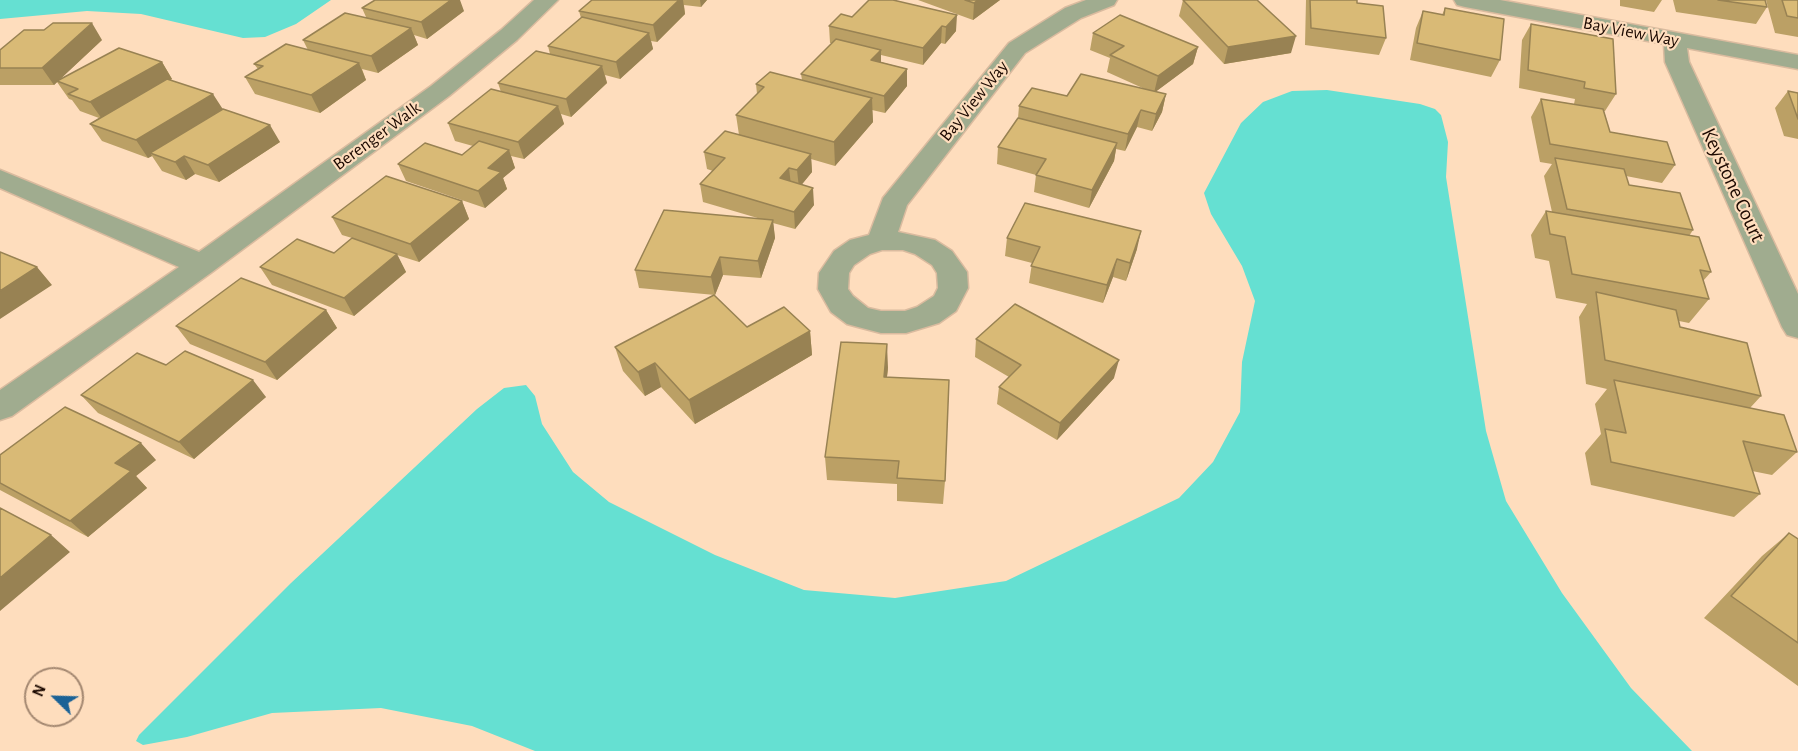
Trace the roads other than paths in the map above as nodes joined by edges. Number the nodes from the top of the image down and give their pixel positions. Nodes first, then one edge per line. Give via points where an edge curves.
1 (547, 0) edge
2 (1106, 0) edge
3 (1465, 0) edge
4 (1675, 40) junction
5 (1798, 62) edge
6 (0, 178) edge
7 (881, 242) dead end
8 (202, 265) junction
9 (1798, 327) edge
10 (0, 406) edge

1 - 8 street, Berenger Walk via 440,91
2 - 7 street, Bay View Way via 1073,13 1017,48 893,204
3 - 4 street, Bay View Way
4 - 5 street, Bay View Way
4 - 9 street, Keystone Court via 1677,62
6 - 8 street
8 - 10 street, Berenger Walk

